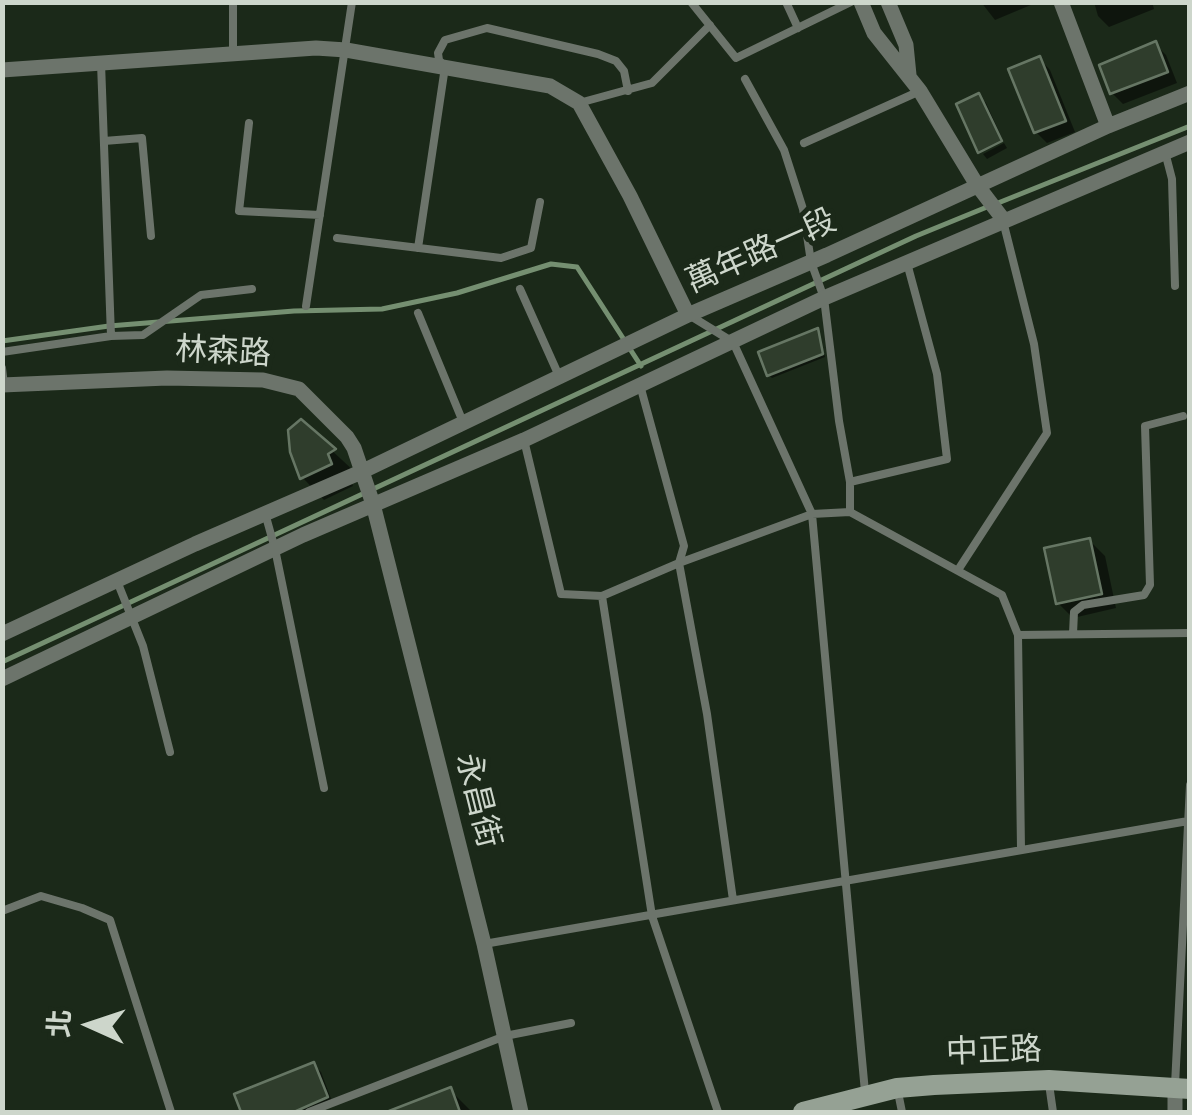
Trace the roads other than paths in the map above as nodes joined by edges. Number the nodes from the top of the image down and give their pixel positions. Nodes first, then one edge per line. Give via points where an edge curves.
1 (233, 2) edge
2 (352, 2) edge
3 (691, 2) edge
4 (786, 2) edge
5 (851, 2) edge
6 (861, 2) edge
7 (888, 2) edge
8 (1061, 2) edge
9 (710, 25) junction
10 (798, 28) junction
11 (346, 50) junction
12 (233, 54) junction
13 (101, 63) junction
14 (445, 67) junction
15 (2, 70) edge
16 (745, 79) dead end
17 (915, 85) junction
18 (628, 91) junction
19 (1190, 93) edge
20 (578, 103) junction
21 (249, 124) dead end
22 (1108, 126) junction
23 (104, 142) junction
24 (1190, 142) edge
25 (804, 143) dead end
26 (1165, 152) junction
27 (977, 185) junction
28 (540, 202) dead end
29 (320, 215) junction
30 (1003, 219) junction
31 (150, 236) dead end
32 (337, 238) dead end
33 (418, 248) junction
34 (812, 262) junction
35 (907, 264) junction
36 (1174, 286) dead end
37 (252, 289) dead end
38 (520, 289) dead end
39 (824, 298) junction
40 (306, 306) dead end
41 (418, 314) dead end
42 (688, 315) junction
43 (111, 336) junction
44 (733, 342) junction
45 (2, 352) edge
46 (2, 368) edge
47 (560, 378) junction
48 (3, 385) edge
49 (640, 385) junction
50 (1183, 416) dead end
51 (463, 422) junction
52 (524, 440) junction
53 (361, 472) junction
54 (850, 482) junction
55 (373, 504) junction
56 (850, 512) junction
57 (265, 513) junction
58 (812, 514) junction
59 (275, 549) junction
60 (679, 563) junction
61 (958, 570) junction
62 (116, 580) junction
63 (602, 596) junction
64 (134, 618) junction
65 (1190, 633) edge
66 (2, 634) edge
67 (1073, 634) junction
68 (1018, 635) junction
69 (2, 679) edge
70 (170, 752) dead end
71 (1190, 784) edge
72 (324, 788) dead end
73 (1188, 821) edge
74 (1021, 849) junction
75 (847, 880) junction
76 (733, 900) junction
77 (2, 911) edge
78 (652, 916) junction
79 (484, 944) junction
80 (571, 1023) dead end
81 (505, 1036) junction
82 (1048, 1080) junction
83 (897, 1088) junction
84 (1182, 1088) edge
85 (865, 1096) junction
86 (171, 1112) edge
87 (309, 1112) edge
88 (521, 1112) edge
89 (718, 1112) edge
90 (803, 1112) edge
91 (902, 1112) edge
92 (1052, 1112) edge
93 (1175, 1112) edge

1 - 12 lane
2 - 11 lane
3 - 9 lane
4 - 10 lane
5 - 10 lane
6 - 17 street via 874,32
7 - 17 street
8 - 22 street
9 - 10 lane via 736,58
9 - 18 lane via 652,83
11 - 12 street
11 - 14 street
11 - 29 lane
12 - 13 street
13 - 15 street
13 - 23 lane
14 - 18 lane via 438,60 445,40 487,28 616,61
14 - 20 street via 550,86
14 - 33 lane
16 - 34 lane via 784,150 804,209
17 - 25 lane
17 - 27 street
18 - 20 lane
19 - 22 street, 萬年路一段
20 - 42 street
21 - 29 lane via 239,211
22 - 27 street, 萬年路一段
23 - 31 lane via 142,138
23 - 43 lane
24 - 26 street, 萬年路一段
26 - 30 street, 萬年路一段
26 - 36 lane via 1172,180
27 - 30 street
27 - 34 street, 萬年路一段
28 - 33 lane via 530,248 501,258
29 - 40 lane
30 - 35 street, 萬年路一段
30 - 61 lane via 1034,344 1047,432
32 - 33 lane
34 - 39 lane
34 - 42 street, 萬年路一段
35 - 39 street, 萬年路一段
35 - 54 lane via 938,374 947,459
37 - 43 lane via 201,295 143,335
38 - 47 lane
39 - 44 street, 萬年路一段
39 - 54 lane
41 - 51 lane
42 - 44 lane
42 - 47 street, 萬年路一段
43 - 45 lane
44 - 49 street, 萬年路一段
44 - 58 lane
46 - 48 lane
47 - 51 street, 萬年路一段
48 - 53 street, 林森路 via 167,378 263,380 299,388 346,436
49 - 52 street, 萬年路一段
49 - 60 lane via 684,546
50 - 67 lane via 1144,426 1150,585 1144,595 1083,605 1074,612
51 - 53 street, 萬年路一段
52 - 55 street, 萬年路一段
52 - 63 lane via 561,594
53 - 55 street, 林森路
53 - 57 street, 萬年路一段
54 - 56 lane
55 - 59 street, 萬年路一段
55 - 79 street, 永昌街
56 - 58 lane
56 - 61 lane
57 - 59 lane
57 - 62 street, 萬年路一段
58 - 60 lane
58 - 75 lane
59 - 64 street, 萬年路一段
59 - 72 lane
60 - 63 lane
60 - 76 lane
61 - 68 lane via 1002,595
62 - 64 lane
62 - 66 street, 萬年路一段
63 - 78 lane
64 - 69 street, 萬年路一段
64 - 70 lane
65 - 67 lane
67 - 68 lane
68 - 74 lane
71 - 73 lane
73 - 74 lane
73 - 84 lane
74 - 75 lane
75 - 76 lane
75 - 85 lane
76 - 78 lane
77 - 86 lane via 41,896 110,920
78 - 79 lane
78 - 89 lane
79 - 81 street, 永昌街
80 - 81 lane
81 - 87 lane
81 - 88 street, 永昌街
82 - 83 street, 中正路
82 - 84 street, 中正路
82 - 92 lane
83 - 85 street, 中正路
83 - 91 lane
84 - 93 street
85 - 90 street, 中正路

